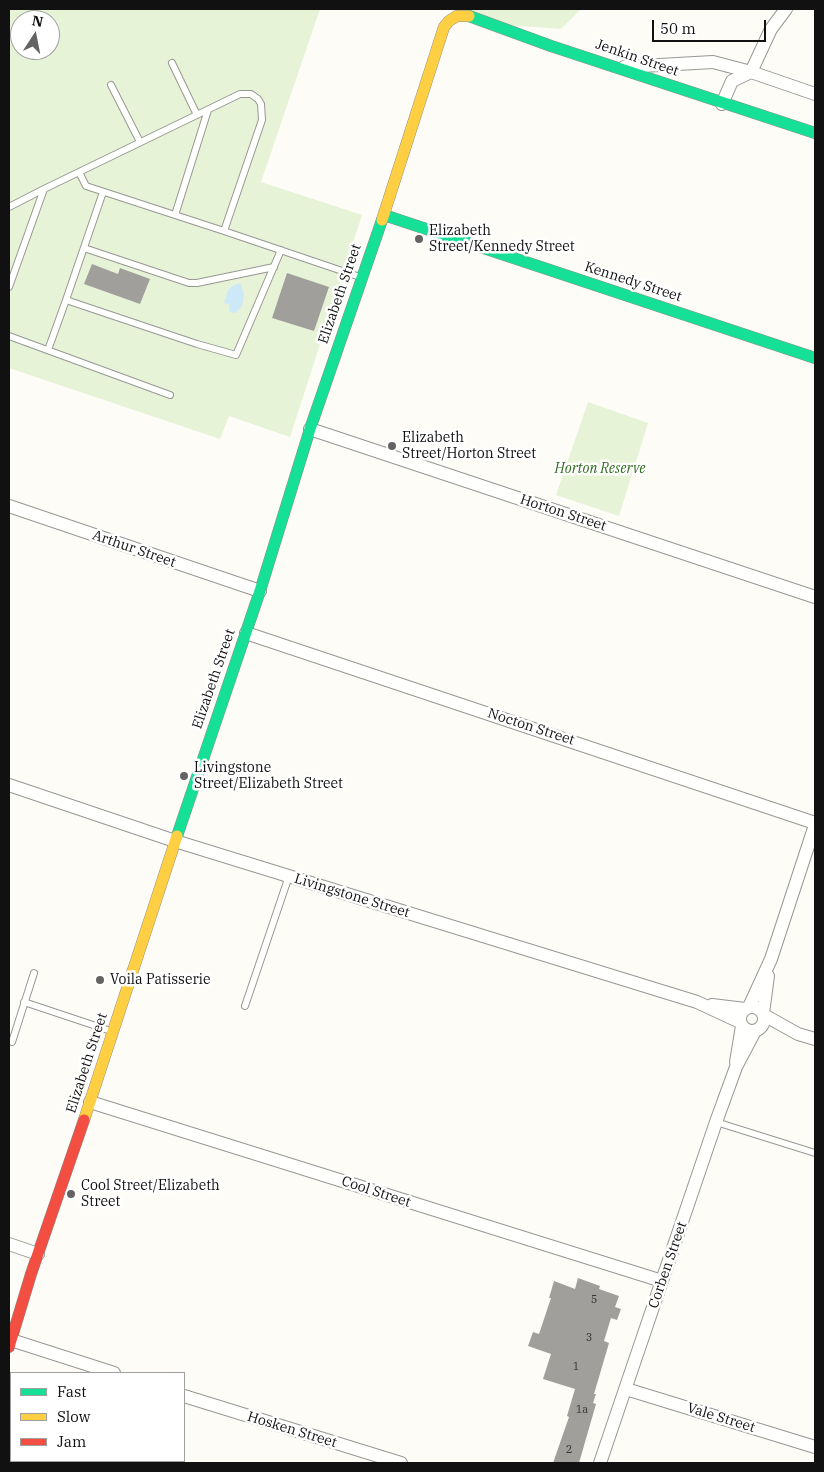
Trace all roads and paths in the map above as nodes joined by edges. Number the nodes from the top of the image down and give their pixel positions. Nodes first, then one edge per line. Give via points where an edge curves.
1 (786, 9) edge
2 (450, 21) joint
3 (172, 63) dead end
4 (619, 68) junction
5 (751, 72) junction
6 (111, 85) dead end
7 (815, 94) edge
8 (722, 104) junction
9 (208, 110) junction
10 (197, 115) junction
11 (815, 134) edge
12 (140, 142) junction
13 (79, 172) junction
14 (44, 189) junction
15 (102, 192) junction
16 (9, 207) edge
17 (174, 215) junction
18 (384, 215) junction
19 (224, 231) junction
20 (84, 248) junction
21 (281, 250) junction
22 (274, 267) junction
23 (362, 278) junction
24 (9, 287) edge
25 (66, 300) junction
26 (9, 336) edge
27 (48, 350) junction
28 (815, 358) edge
29 (170, 395) dead end
30 (310, 429) junction
31 (9, 506) edge
32 (260, 591) junction
33 (815, 597) edge
34 (246, 633) junction
35 (9, 786) edge
36 (815, 828) edge
37 (175, 841) junction
38 (289, 876) junction
39 (771, 959) junction
40 (34, 973) dead end
41 (24, 1002) junction
42 (697, 1002) junction
43 (245, 1006) dead end
44 (747, 1008) junction
45 (763, 1014) junction
46 (741, 1024) junction
47 (757, 1030) junction
48 (113, 1032) junction
49 (798, 1034) junction
50 (815, 1039) edge
51 (12, 1042) dead end
52 (736, 1067) junction
53 (90, 1102) junction
54 (716, 1122) junction
55 (815, 1153) edge
56 (9, 1244) edge
57 (38, 1254) junction
58 (662, 1281) junction
59 (10, 1344) edge
60 (110, 1372) edge
61 (626, 1388) junction
62 (185, 1396) edge
63 (815, 1447) edge
64 (401, 1463) edge
65 (600, 1463) edge

1 - 5 street via 771,29
2 - 4 street, Jenkin Street via 457,16 468,16
2 - 18 street, Elizabeth Street via 444,27
3 - 10 lane
4 - 5 street via 713,62
4 - 8 street, Jenkin Street
5 - 7 street
5 - 8 street via 732,81
6 - 12 lane
8 - 11 street, Jenkin Street
9 - 10 lane
9 - 17 lane
9 - 19 lane via 246,93 258,98 262,110 260,126
10 - 12 lane
12 - 13 lane
13 - 14 lane
13 - 15 lane via 86,186
14 - 16 lane
14 - 24 lane
15 - 17 lane
15 - 20 lane
17 - 19 lane
18 - 23 street, Elizabeth Street
18 - 28 street, Kennedy Street
19 - 21 lane
20 - 22 lane via 189,283
20 - 25 lane
21 - 22 lane
21 - 23 lane
22 - 25 lane via 236,355
23 - 30 street, Elizabeth Street
25 - 27 lane
26 - 27 lane
27 - 29 lane
30 - 32 street, Elizabeth Street
30 - 33 street, Horton Street
31 - 32 street, Arthur Street
32 - 34 street, Elizabeth Street
34 - 36 street, Nocton Street
34 - 37 street, Elizabeth Street
35 - 37 street, Livingstone Street
36 - 39 street
37 - 38 street, Livingstone Street
37 - 48 street, Elizabeth Street
38 - 42 street, Livingstone Street
38 - 43 lane
39 - 44 street
39 - 45 street
40 - 41 lane
41 - 48 lane
41 - 51 lane
42 - 44 street, Livingstone Street
42 - 46 street, Livingstone Street
44 - 45 street via 757,1008
44 - 46 street via 741,1014
45 - 47 street via 764,1023
45 - 49 street
46 - 47 street via 748,1031
46 - 52 street, Corben Street
47 - 49 street
47 - 52 street, Corben Street
48 - 53 street, Elizabeth Street
49 - 50 street
52 - 54 street, Corben Street
53 - 57 street, Elizabeth Street
53 - 58 street, Cool Street
54 - 55 lane
54 - 58 street, Corben Street
56 - 57 street
57 - 59 street, Elizabeth Street
58 - 61 street, Corben Street
59 - 60 street
61 - 63 street, Vale Street
61 - 65 street, Corben Street
62 - 64 street, Hosken Street

